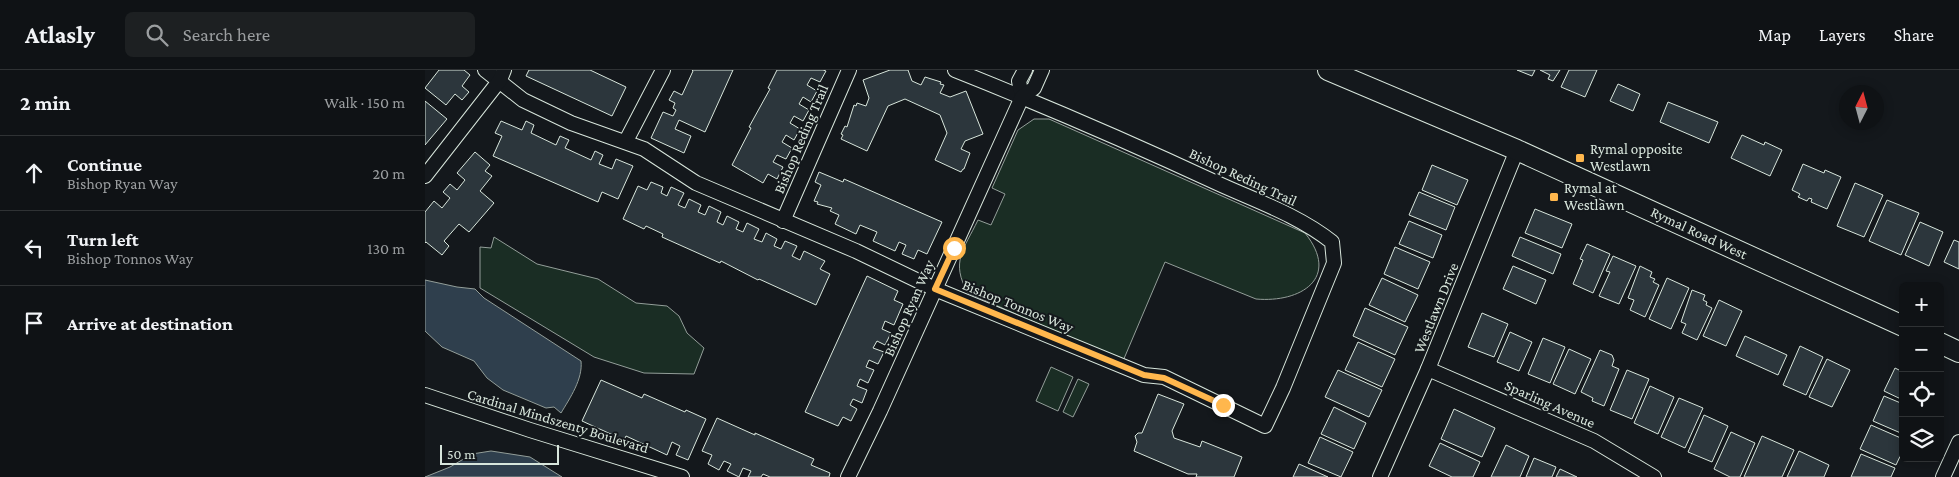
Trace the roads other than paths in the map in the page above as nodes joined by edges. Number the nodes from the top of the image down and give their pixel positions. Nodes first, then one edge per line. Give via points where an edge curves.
1 (485, 70) edge
2 (663, 70) edge
3 (849, 70) edge
4 (955, 70) edge
5 (1025, 70) edge
6 (1042, 70) edge
7 (1328, 70) edge
8 (502, 75) edge
9 (1022, 97) junction
10 (626, 141) junction
11 (1517, 150) junction
12 (425, 176) edge
13 (783, 221) junction
14 (935, 289) junction
15 (1899, 324) edge
16 (1944, 345) edge
17 (1959, 352) edge
18 (1428, 369) junction
19 (425, 395) edge
20 (1265, 426) joint
21 (1959, 442) edge
22 (682, 477) edge
23 (848, 477) edge
24 (1380, 477) edge
25 (1654, 477) edge
26 (1943, 477) edge

1 - 8 street, Bishop Tonnos Way
2 - 10 street
3 - 13 street, Bishop Reding Trail
4 - 9 street, Bishop Reding Trail
5 - 9 street, Bishop Ryan Way via 1019,81
6 - 9 street, Bishop Ryan Way via 1034,88
7 - 11 main road, Rymal Road West
8 - 10 street, Bishop Tonnos Way via 523,100 571,123
8 - 12 street
9 - 14 street, Bishop Ryan Way
9 - 20 street, Bishop Reding Trail via 1312,226 1331,242 1334,263
10 - 13 street, Bishop Tonnos Way via 695,182
11 - 15 main road, Rymal Road West
11 - 18 street, Westlawn Drive
13 - 14 street, Bishop Tonnos Way
14 - 20 street, Bishop Tonnos Way via 1144,375 1164,378
14 - 23 street, Bishop Ryan Way
16 - 17 main road
18 - 24 street, Westlawn Drive
18 - 25 street, Sparling Avenue via 1594,441
19 - 22 street, Cardinal Mindszenty Boulevard
21 - 26 street

